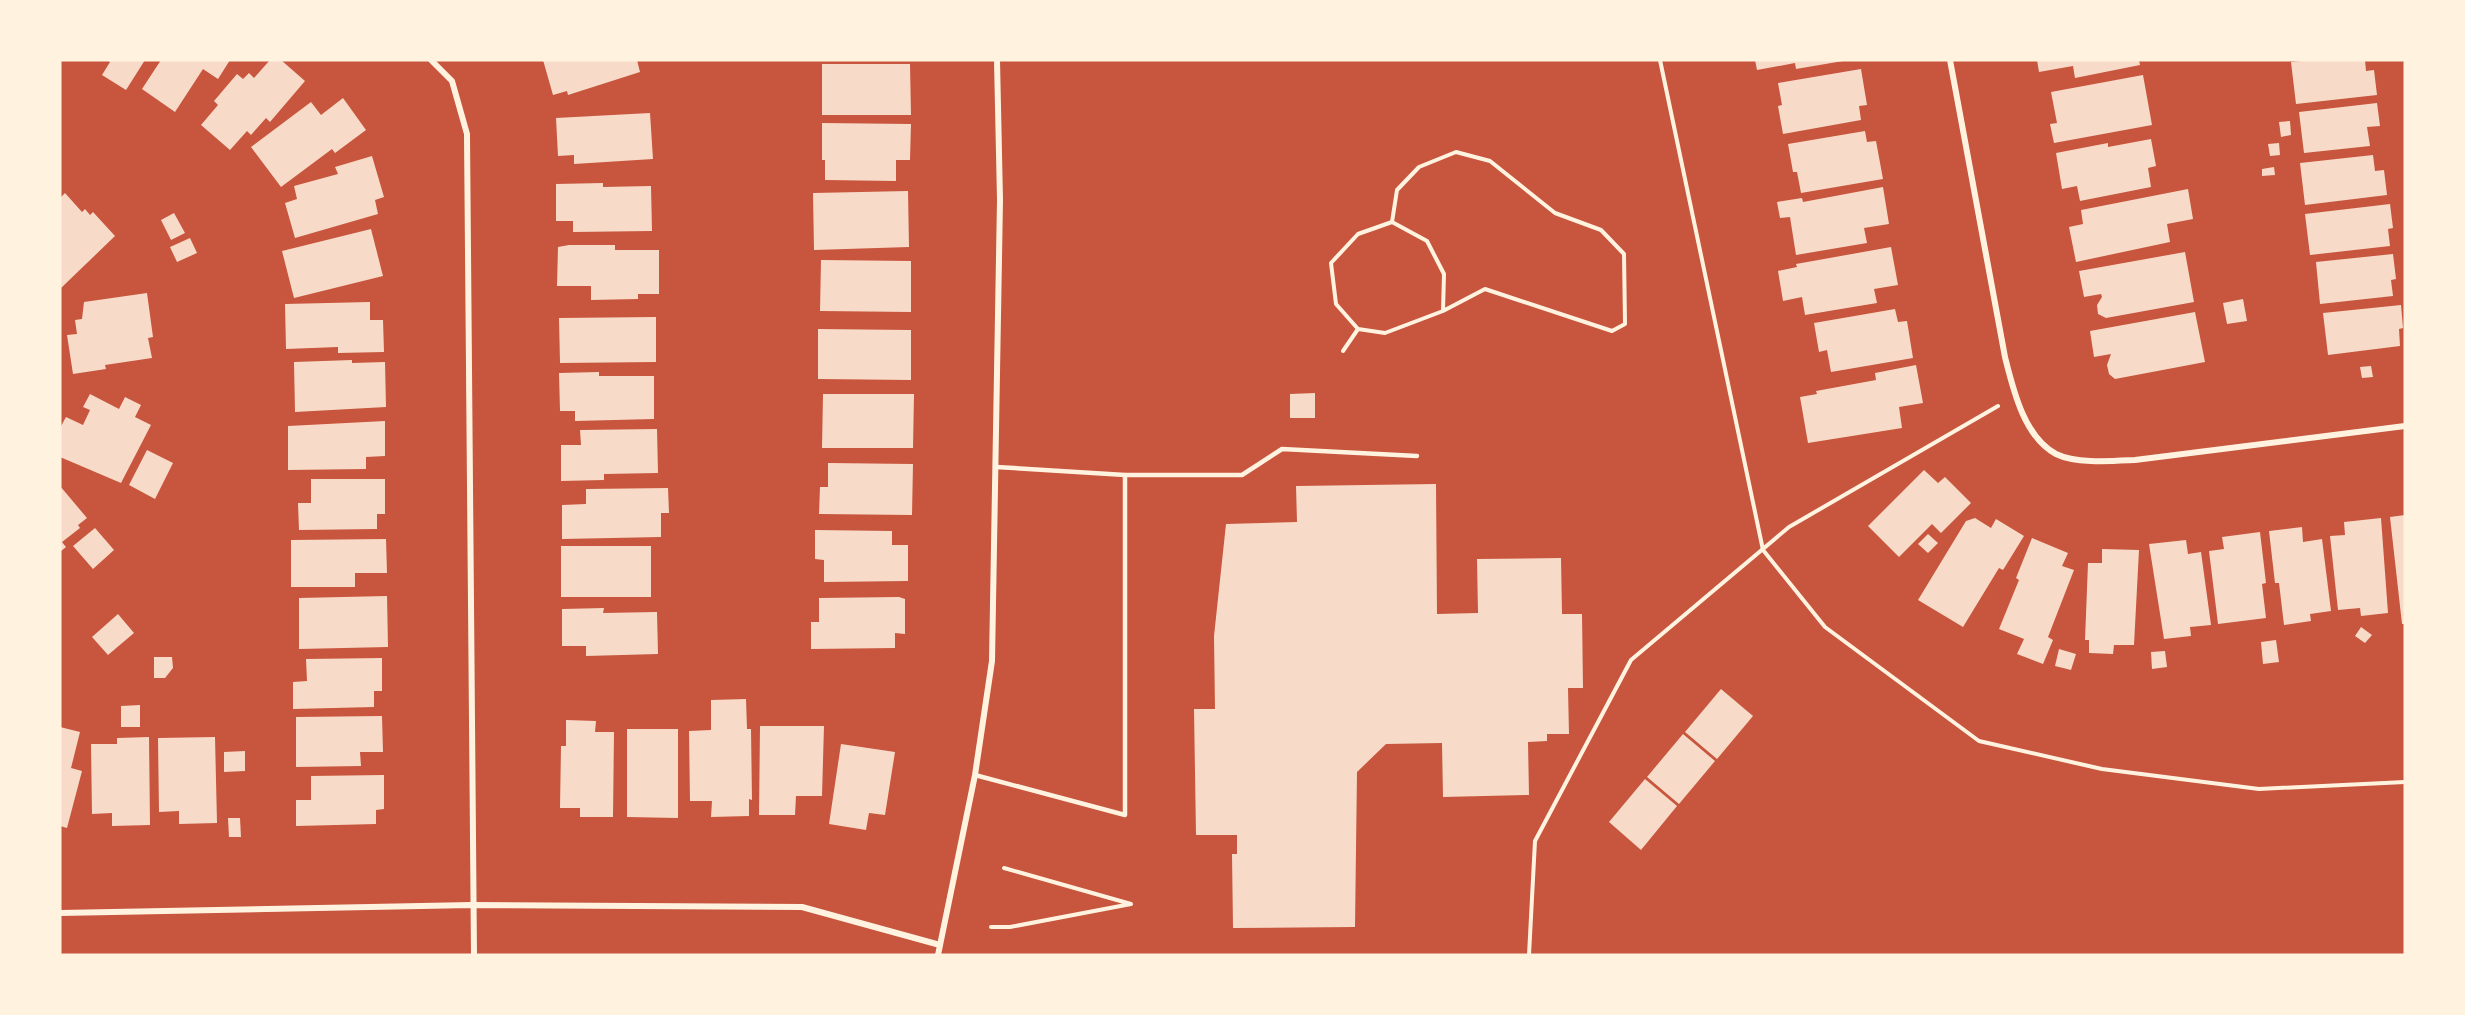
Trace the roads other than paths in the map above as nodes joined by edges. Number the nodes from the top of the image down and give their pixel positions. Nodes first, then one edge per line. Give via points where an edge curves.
1 (432, 60) edge
2 (997, 60) edge
3 (1950, 60) edge
4 (2405, 426) edge
5 (1417, 456) dead end
6 (996, 467) junction
7 (1125, 475) junction
8 (975, 775) junction
9 (472, 905) junction
10 (60, 914) edge
11 (940, 945) junction
12 (474, 955) edge
13 (938, 955) edge

1 - 9 street via 452,81 466,134
2 - 6 street via 1000,200
3 - 4 street via 2015,397 2032,432 2056,454 2095,461 2135,460
5 - 7 lane via 1282,449 1242,475
6 - 7 lane
6 - 8 street via 992,661
7 - 8 lane via 1125,815
8 - 11 street
9 - 10 street
9 - 11 street via 802,907
9 - 12 street
11 - 13 street

